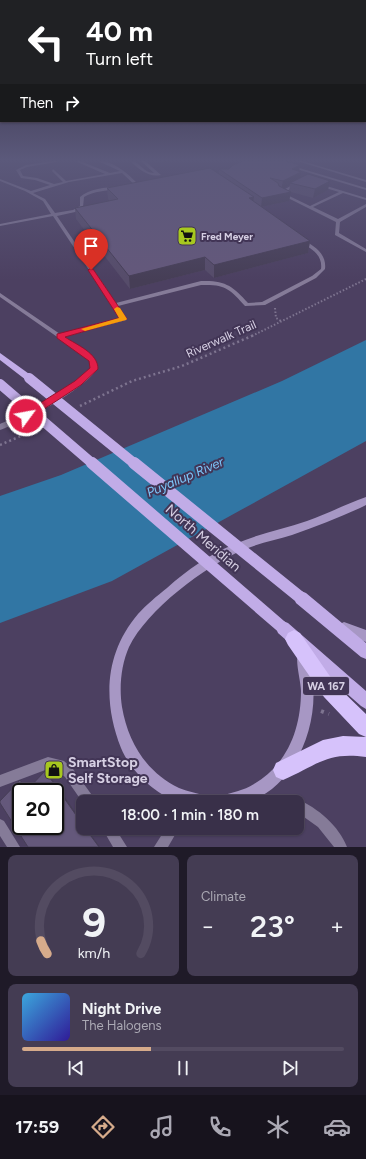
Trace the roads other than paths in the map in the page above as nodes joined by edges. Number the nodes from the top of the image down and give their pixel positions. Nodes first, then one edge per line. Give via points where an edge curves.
1 (44, 201) edge
2 (82, 201) edge
3 (297, 201) edge
4 (324, 201) edge
5 (366, 205) edge
6 (311, 207) junction
7 (54, 215) junction
8 (338, 221) junction
9 (0, 225) edge
10 (296, 236) edge
11 (366, 251) edge
12 (0, 295) edge
13 (114, 305) junction
14 (59, 336) junction
15 (0, 356) edge
16 (0, 384) edge
17 (0, 427) edge
18 (366, 501) edge
19 (322, 615) junction
20 (289, 634) junction
21 (366, 636) edge
22 (366, 652) edge
23 (366, 701) edge
24 (366, 727) edge
25 (366, 747) edge
26 (283, 770) junction
27 (0, 781) edge
28 (85, 795) edge
29 (176, 795) edge
30 (249, 795) edge
31 (304, 808) edge
32 (0, 824) edge
33 (113, 835) edge
34 (168, 835) edge
35 (14, 847) edge
36 (121, 847) edge
37 (160, 847) edge
38 (340, 847) edge

1 - 7 lane
2 - 7 lane via 78,209
3 - 6 lane
4 - 6 lane
5 - 8 lane
6 - 8 lane
7 - 9 lane
7 - 13 lane
8 - 11 lane via 337,234
10 - 13 lane via 318,252 323,260 323,269 314,277 263,304 248,305 230,287 208,282
12 - 14 lane
13 - 14 lane via 124,319
14 - 17 lane via 92,359 94,369 45,405
15 - 19 main road, North Meridian, bridge
16 - 20 main road, North Meridian / WA 167, bridge
18 - 29 street via 233,550 201,568 175,587 133,630 119,657 116,673 115,706 118,724 133,756 144,770 157,783
19 - 21 street via 349,631
19 - 22 main road, North Meridian
20 - 23 main road, North Meridian
20 - 24 highway, WA 167 via 330,691
20 - 26 street via 304,664 308,683 307,708 298,746
25 - 26 highway via 338,745 318,751
26 - 30 street via 271,782
27 - 28 lane via 48,763 60,765
31 - 38 lane via 334,836
32 - 35 lane
33 - 36 lane
34 - 37 lane

